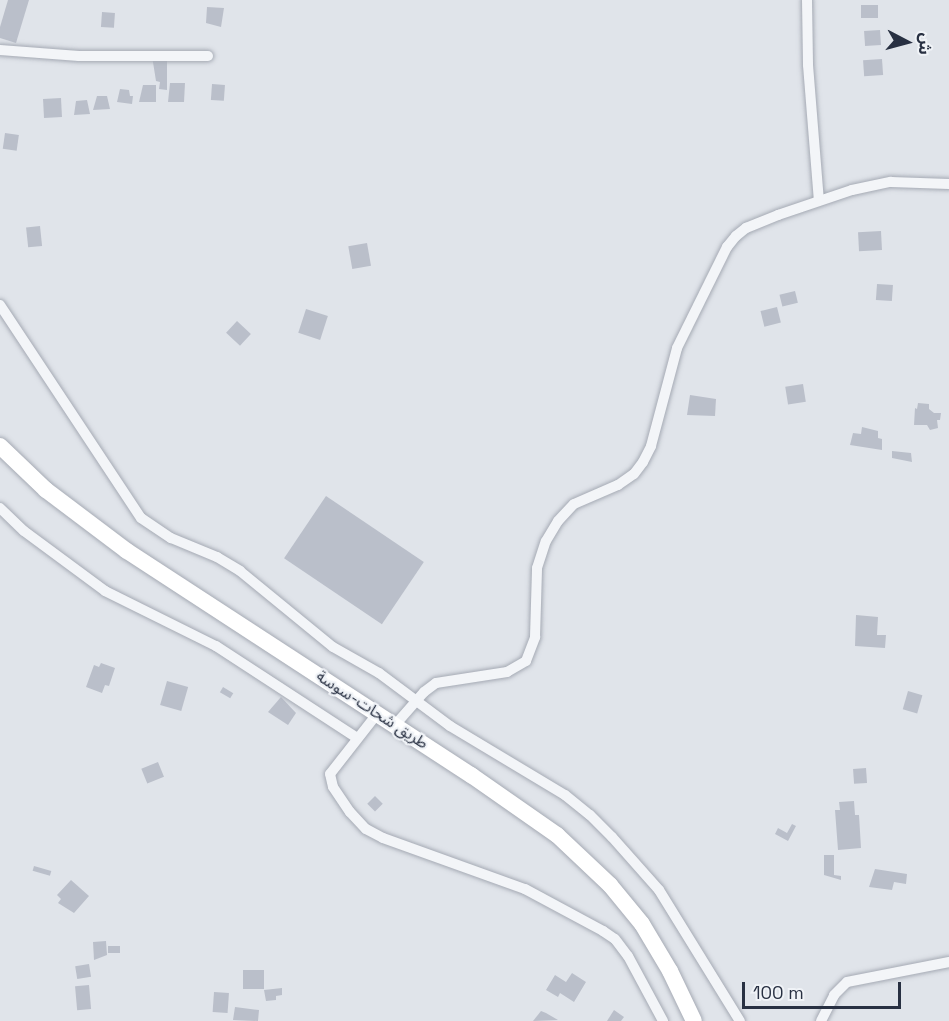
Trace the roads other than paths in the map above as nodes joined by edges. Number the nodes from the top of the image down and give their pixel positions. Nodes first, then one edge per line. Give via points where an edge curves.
1 (807, 0) edge
2 (0, 50) edge
3 (208, 56) dead end
4 (949, 184) edge
5 (819, 201) junction
6 (0, 305) edge
7 (0, 446) edge
8 (0, 508) edge
9 (416, 701) junction
10 (377, 714) junction
11 (395, 725) junction
12 (357, 738) junction
13 (949, 962) edge
14 (663, 1021) edge
15 (694, 1021) edge
16 (740, 1021) edge
17 (821, 1021) edge

1 - 5 street
2 - 3 street via 79,56
4 - 5 street via 891,182
5 - 9 street via 746,228 727,247 677,348 651,446 643,462 618,485 574,504 546,541 537,568 535,637 526,661 507,672 436,683
6 - 9 street via 141,518 171,538 240,571 333,647 379,673
7 - 10 main road, طريق شحات-سوسة via 46,490 127,551
8 - 12 street via 24,531 105,591 216,646
9 - 11 street
9 - 16 street via 450,726 565,795 612,837 659,890
10 - 11 main road, طريق شحات-سوسة
10 - 12 street
11 - 15 main road, طريق شحات-سوسة via 529,813 582,856 642,924
12 - 14 street via 329,777 350,812 366,829 405,848 525,889 603,931 628,956
13 - 17 street via 847,982 834,994

